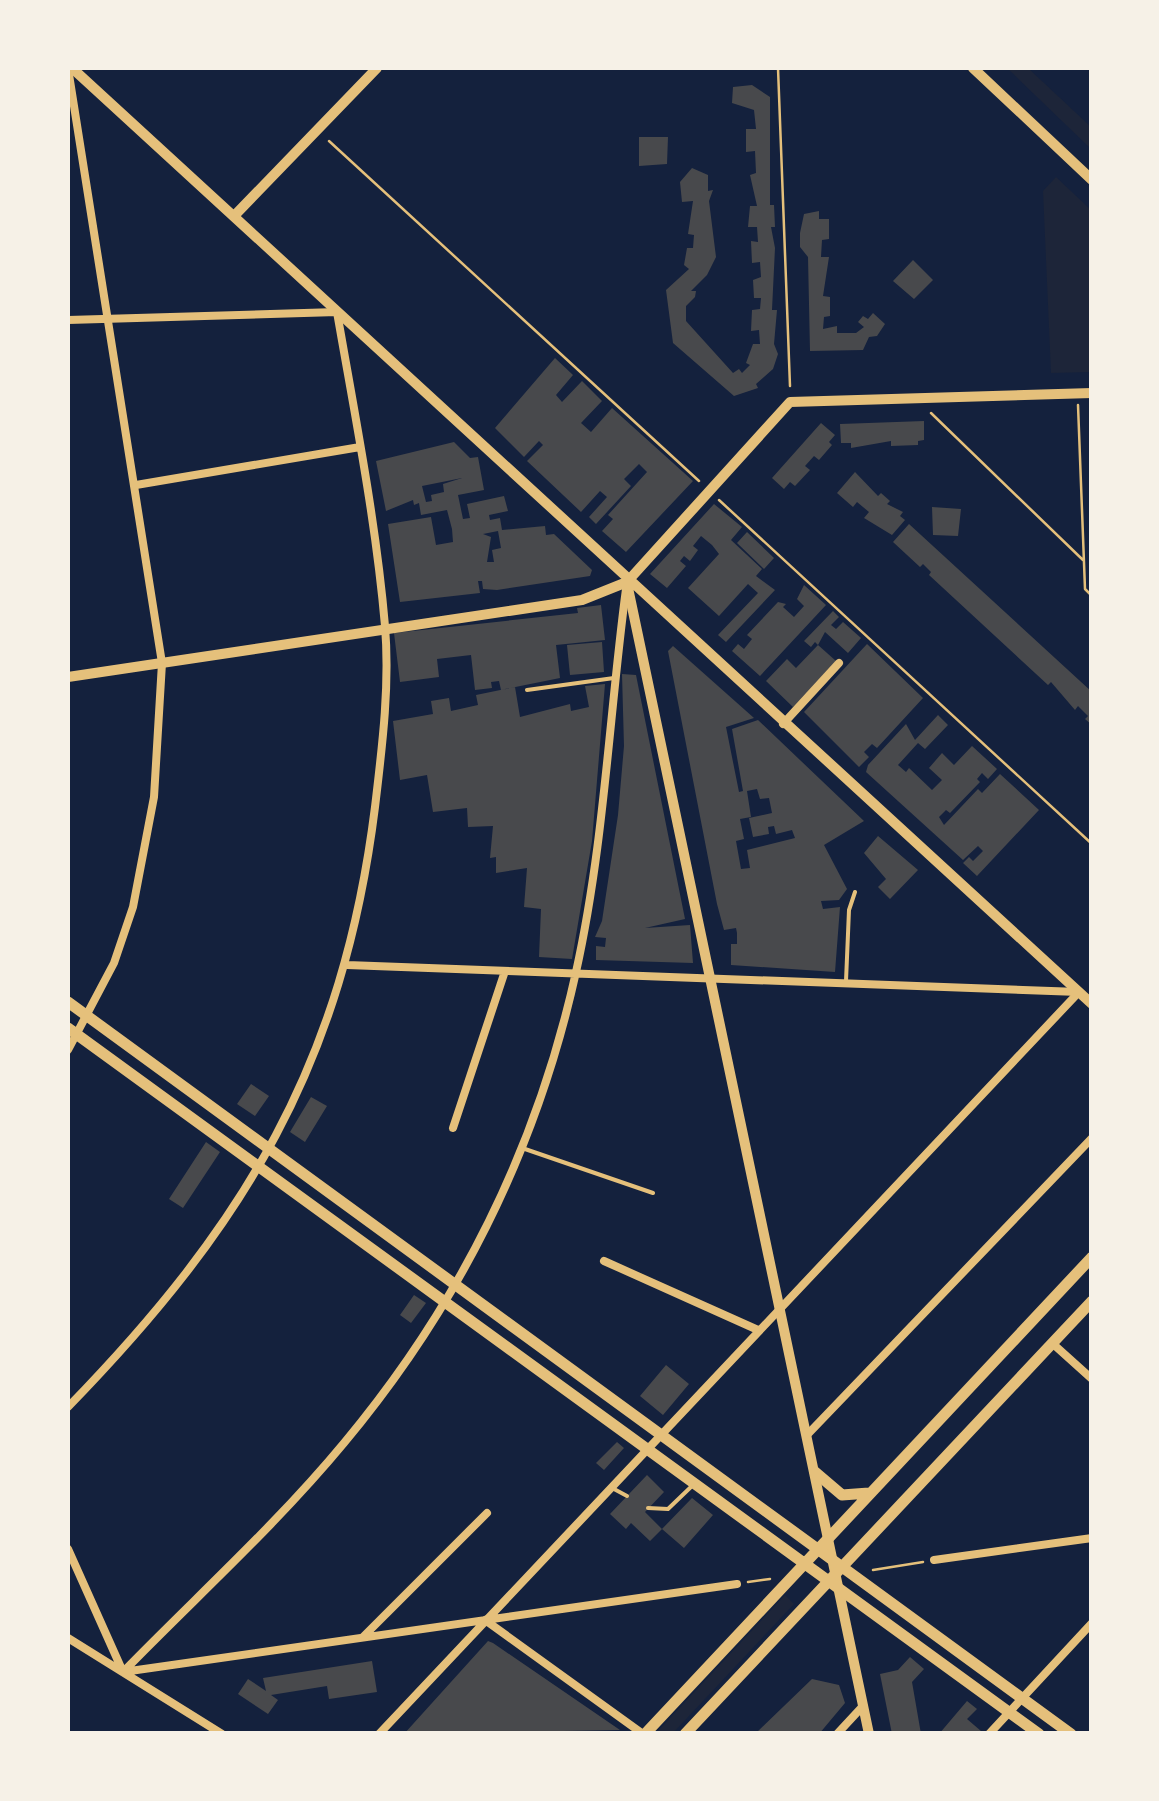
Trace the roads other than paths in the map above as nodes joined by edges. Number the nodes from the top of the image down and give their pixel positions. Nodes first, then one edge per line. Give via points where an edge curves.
1 (70, 68) edge
2 (377, 68) edge
3 (973, 68) edge
4 (1092, 180) edge
5 (235, 216) junction
6 (337, 312) junction
7 (109, 319) junction
8 (68, 320) edge
9 (1092, 392) edge
10 (360, 447) junction
11 (136, 485) junction
12 (627, 582) junction
13 (385, 629) junction
14 (162, 662) junction
15 (839, 663) dead end
16 (68, 677) edge
17 (614, 678) junction
18 (527, 690) dead end
19 (784, 724) junction
20 (855, 892) dead end
21 (347, 965) junction
22 (505, 971) junction
23 (576, 974) junction
24 (712, 979) junction
25 (846, 983) junction
26 (1079, 992) junction
27 (68, 1002) edge
28 (1092, 1004) edge
29 (89, 1017) junction
30 (72, 1031) edge
31 (68, 1050) edge
32 (453, 1128) dead end
33 (1092, 1138) edge
34 (269, 1148) junction
35 (525, 1149) junction
36 (258, 1166) junction
37 (653, 1193) dead end
38 (1092, 1257) edge
39 (604, 1262) dead end
40 (456, 1286) junction
41 (1092, 1302) edge
42 (445, 1304) junction
43 (781, 1306) junction
44 (758, 1330) junction
45 (1052, 1343) junction
46 (1092, 1378) edge
47 (68, 1407) edge
48 (660, 1433) junction
49 (808, 1435) junction
50 (647, 1447) junction
51 (815, 1472) junction
52 (695, 1482) junction
53 (610, 1487) junction
54 (869, 1494) junction
55 (627, 1496) dead end
56 (648, 1508) dead end
57 (488, 1512) dead end
58 (828, 1536) junction
59 (1092, 1538) edge
60 (817, 1548) junction
61 (68, 1549) edge
62 (934, 1560) road end
63 (804, 1562) junction
64 (836, 1573) junction
65 (737, 1584) road end
66 (485, 1620) junction
67 (1092, 1623) edge
68 (68, 1638) edge
69 (362, 1638) junction
70 (123, 1672) junction
71 (1022, 1697) junction
72 (863, 1706) junction
73 (1009, 1712) junction
74 (222, 1734) edge
75 (379, 1734) edge
76 (644, 1734) edge
77 (685, 1734) edge
78 (837, 1734) edge
79 (869, 1734) edge
80 (988, 1734) edge
81 (1039, 1734) edge
82 (1072, 1734) edge

1 - 5 street
1 - 7 street
2 - 5 street
3 - 4 street
5 - 6 street
6 - 7 street
6 - 10 street
6 - 12 street
7 - 8 street
7 - 11 street
9 - 12 street via 790,402
10 - 11 street
10 - 13 street
11 - 14 street
12 - 13 street via 582,600
12 - 17 street
12 - 19 street
12 - 24 street
13 - 14 street
13 - 21 street via 379,775
14 - 16 street
14 - 29 street via 145,854 126,926
15 - 19 street
17 - 18 lane
17 - 23 street via 604,804
19 - 26 street
20 - 25 lane
21 - 22 street
21 - 34 street via 328,1023
22 - 23 street
22 - 32 street
23 - 24 street
23 - 35 street
24 - 25 street
24 - 43 street
25 - 26 street
26 - 28 street
26 - 43 street
27 - 29 main road
29 - 30 street
29 - 34 main road
30 - 31 street
30 - 36 main road
33 - 49 street
34 - 36 street
34 - 40 main road
35 - 37 lane
35 - 40 street
36 - 42 main road
36 - 47 street via 173,1294
38 - 54 main road
39 - 44 street
40 - 42 street
40 - 48 main road
41 - 45 main road
42 - 50 main road
42 - 70 street via 344,1444
43 - 44 street
43 - 49 street
44 - 48 street
45 - 46 street
45 - 64 main road
48 - 50 street
48 - 60 main road
49 - 51 street
50 - 52 main road
50 - 53 street
51 - 54 main road via 842,1494
51 - 58 street
52 - 56 lane via 676,1506
52 - 63 main road
53 - 55 lane
53 - 66 street
54 - 58 main road
57 - 69 street
58 - 60 main road
58 - 64 street
59 - 62 street
60 - 63 main road
60 - 64 main road
61 - 70 street
63 - 64 main road
63 - 76 main road
64 - 71 main road
64 - 72 street
64 - 73 main road
64 - 77 main road
65 - 66 street
66 - 69 street
66 - 75 street
66 - 76 street
67 - 71 street
68 - 70 street
69 - 70 street
70 - 74 street
71 - 73 street
71 - 82 main road
72 - 78 street
72 - 79 street
73 - 80 street
73 - 81 main road

